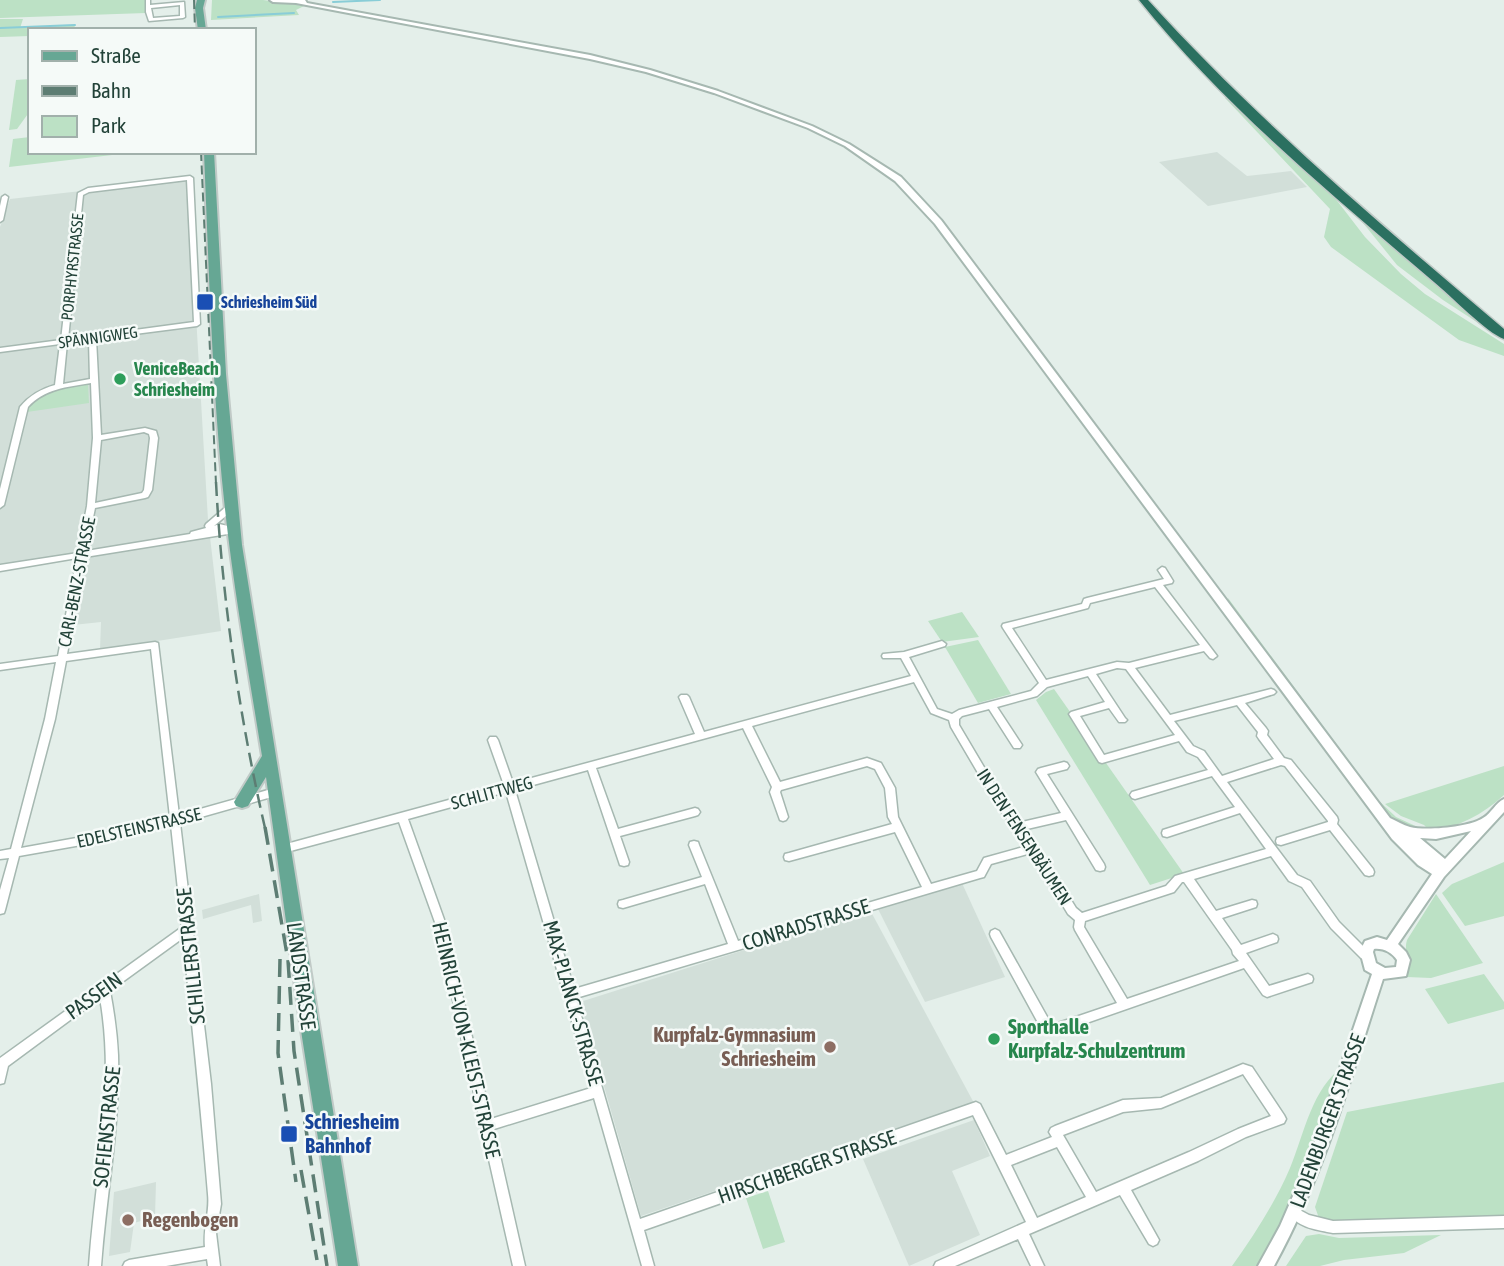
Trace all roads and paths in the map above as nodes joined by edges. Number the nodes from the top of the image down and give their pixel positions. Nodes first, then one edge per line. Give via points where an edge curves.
1 (148, 0) edge
2 (201, 0) edge
3 (273, 0) edge
4 (309, 0) edge
5 (1143, 0) edge
6 (1152, 0) edge
7 (297, 3) junction
8 (314, 6) junction
9 (148, 7) junction
10 (202, 28) edge
11 (209, 154) edge
12 (5, 197) dead end
13 (0, 220) edge
14 (197, 324) joint
15 (1504, 325) edge
16 (1504, 335) edge
17 (92, 338) junction
18 (64, 342) junction
19 (0, 350) edge
20 (92, 380) junction
21 (59, 386) junction
22 (96, 438) junction
23 (0, 505) edge
24 (91, 506) junction
25 (231, 507) junction
26 (205, 529) junction
27 (234, 530) junction
28 (179, 540) junction
29 (82, 556) junction
30 (0, 568) edge
31 (1161, 570) dead end
32 (1157, 584) junction
33 (942, 644) dead end
34 (1206, 647) junction
35 (904, 654) junction
36 (886, 656) dead end
37 (1213, 656) dead end
38 (62, 658) junction
39 (1129, 666) junction
40 (0, 667) edge
41 (1090, 672) junction
42 (916, 678) junction
43 (1044, 684) junction
44 (1271, 692) dead end
45 (684, 697) dead end
46 (1238, 701) junction
47 (1111, 704) junction
48 (990, 705) junction
49 (954, 719) junction
50 (1168, 719) junction
51 (1122, 720) dead end
52 (746, 724) junction
53 (701, 736) junction
54 (1182, 737) junction
55 (493, 740) dead end
56 (1017, 745) dead end
57 (270, 757) junction
58 (1281, 761) junction
59 (591, 766) junction
60 (1064, 766) dead end
61 (1217, 776) junction
62 (777, 787) junction
63 (510, 788) junction
64 (275, 792) junction
65 (1135, 795) dead end
66 (242, 802) junction
67 (1504, 804) edge
68 (1241, 809) junction
69 (695, 812) dead end
70 (1068, 816) junction
71 (402, 817) junction
72 (783, 817) dead end
73 (1384, 820) junction
74 (176, 821) junction
75 (1484, 823) junction
76 (1332, 825) junction
77 (1020, 826) junction
78 (897, 827) junction
79 (1403, 832) junction
80 (1167, 833) dead end
81 (614, 834) junction
82 (1281, 841) dead end
83 (694, 845) dead end
84 (1034, 848) junction
85 (283, 849) junction
86 (1272, 851) junction
87 (16, 853) junction
88 (0, 855) edge
89 (789, 857) dead end
90 (624, 862) dead end
91 (1100, 867) dead end
92 (1443, 869) junction
93 (1369, 872) dead end
94 (1187, 877) junction
95 (708, 879) junction
96 (928, 888) junction
97 (623, 904) dead end
98 (1252, 904) dead end
99 (0, 910) edge
100 (1214, 916) junction
101 (1080, 918) junction
102 (188, 928) junction
103 (995, 934) dead end
104 (1273, 939) dead end
105 (1390, 946) junction
106 (735, 947) junction
107 (1369, 949) junction
108 (1237, 951) junction
109 (1246, 964) junction
110 (1379, 972) junction
111 (1308, 979) dead end
112 (104, 988) junction
113 (571, 995) junction
114 (1124, 1004) junction
115 (1, 1064) edge
116 (0, 1079) edge
117 (598, 1091) junction
118 (486, 1126) junction
119 (1060, 1140) junction
120 (1003, 1162) junction
121 (1122, 1188) junction
122 (1094, 1200) junction
123 (1296, 1214) junction
124 (1504, 1222) edge
125 (1034, 1225) junction
126 (637, 1226) junction
127 (1021, 1231) junction
128 (1153, 1240) dead end
129 (213, 1259) edge
130 (95, 1266) edge
131 (129, 1266) edge
132 (348, 1266) edge
133 (519, 1266) edge
134 (648, 1266) edge
135 (940, 1266) edge
136 (1038, 1266) edge
137 (1266, 1266) edge

1 - 9 street
2 - 10 main road
3 - 7 street
4 - 7 street
4 - 8 street
5 - 16 highway via 1267,128
6 - 15 highway via 1206,59 1308,156
7 - 8 street
8 - 73 street via 590,57 673,78 810,127 890,173 945,231
9 - 9 street via 181,3 183,17 152,20
11 - 25 main road, LANDSTRASSE
12 - 13 street
14 - 17 street, SPÄNNIGWEG
14 - 18 street, PORPHYRSTRASSE via 191,179 183,177 80,194
17 - 18 street, SPÄNNIGWEG
17 - 20 street, CARL-BENZ-STRASSE
18 - 19 street, SPÄNNIGWEG
18 - 21 street, PORPHYRSTRASSE
20 - 21 street
20 - 22 street, CARL-BENZ-STRASSE
21 - 23 street via 34,396 24,407
22 - 24 street, CARL-BENZ-STRASSE
22 - 24 street, CARL-BENZ-STRASSE via 145,430 154,438 145,495
24 - 29 street, CARL-BENZ-STRASSE
25 - 26 street
25 - 27 main road, LANDSTRASSE
26 - 27 street
26 - 28 street
27 - 28 street
27 - 57 main road, LANDSTRASSE
28 - 29 street
29 - 30 street
29 - 38 street, CARL-BENZ-STRASSE
31 - 32 street via 1169,580
32 - 34 street
32 - 43 street via 1006,626
33 - 35 street
34 - 37 street
34 - 39 street
35 - 36 street
35 - 42 street
38 - 40 street
38 - 74 street, SCHILLERSTRASSE via 155,645
38 - 87 street, CARL-BENZ-STRASSE
39 - 41 street
39 - 50 street
41 - 43 street
41 - 47 street
42 - 49 street via 934,711
42 - 52 street, SCHLITTWEG
43 - 48 street via 1034,694
44 - 46 street
45 - 53 street
46 - 50 street
46 - 58 street
47 - 51 street
47 - 54 street via 1074,714 1102,759
48 - 49 street via 959,713
48 - 56 street
49 - 77 street, IN DEN FENSENBÄUMEN via 1004,809
50 - 54 street
52 - 53 street, SCHLITTWEG
52 - 62 street
53 - 59 street, SCHLITTWEG
54 - 61 street
55 - 63 street, MAX-PLANCK-STRASSE
57 - 64 main road, LANDSTRASSE
57 - 66 main road
58 - 61 street
58 - 76 street via 1288,763 1333,820
59 - 63 street, SCHLITTWEG
59 - 81 street
60 - 70 street via 1041,772
61 - 65 street
61 - 68 street
62 - 72 street
62 - 78 street via 873,763 890,788
63 - 71 street, SCHLITTWEG
63 - 113 street, MAX-PLANCK-STRASSE
64 - 66 street, EDELSTEINSTRASSE
64 - 85 main road, LANDSTRASSE
66 - 74 street, EDELSTEINSTRASSE
67 - 75 street
68 - 80 street
68 - 86 street
69 - 81 street
70 - 77 street
70 - 91 street
71 - 85 street, SCHLITTWEG
71 - 118 street, HEINRICH-VON-KLEIST-STRASSE via 441,925
73 - 79 street
73 - 92 street via 1407,848
74 - 87 street, EDELSTEINSTRASSE
74 - 102 street, SCHILLERSTRASSE
75 - 79 street via 1439,835
75 - 92 street
76 - 82 street
76 - 93 street
77 - 84 street, IN DEN FENSENBÄUMEN
78 - 89 street
78 - 96 street
79 - 92 street via 1427,849
81 - 90 street
83 - 95 street
84 - 96 street, CONRADSTRASSE via 990,860 980,874
84 - 101 street, IN DEN FENSENBÄUMEN
85 - 132 main road, LANDSTRASSE
86 - 94 street, IN DEN FENSENBÄUMEN
86 - 107 street via 1293,878 1306,884 1342,934
87 - 88 street, EDELSTEINSTRASSE
87 - 99 street, CARL-BENZ-STRASSE
92 - 105 street
94 - 100 street
94 - 101 street, IN DEN FENSENBÄUMEN via 1170,889
95 - 97 street
95 - 106 street
96 - 106 street, CONRADSTRASSE
98 - 100 street
100 - 108 street
101 - 114 street via 1080,927
102 - 112 street, PASSEIN
102 - 129 street, SCHILLERSTRASSE via 215,1205 210,1233
103 - 114 street via 1049,1029
104 - 108 street
105 - 107 street
105 - 110 street via 1402,956 1403,969 1394,975
106 - 113 street, CONRADSTRASSE
107 - 110 street via 1370,966
108 - 109 street
109 - 111 street via 1267,992
109 - 114 street
110 - 123 street, LADENBURGER STRASSE via 1318,1162
112 - 115 street, PASSEIN
112 - 130 street, SOFIENSTRASSE via 114,1060
113 - 117 street, MAX-PLANCK-STRASSE
115 - 116 street
117 - 118 street
117 - 126 street, MAX-PLANCK-STRASSE
118 - 133 street, HEINRICH-VON-KLEIST-STRASSE
119 - 120 street
119 - 121 street via 1055,1132 1123,1106 1161,1103 1243,1069 1280,1119
119 - 122 street
120 - 125 street
120 - 126 street, HIRSCHBERGER STRASSE via 976,1108
121 - 122 street
121 - 128 street
122 - 125 street
123 - 124 street via 1332,1227
123 - 137 street, LADENBURGER STRASSE
125 - 127 street
126 - 134 street, MAX-PLANCK-STRASSE
127 - 135 street
127 - 136 street
129 - 131 street

